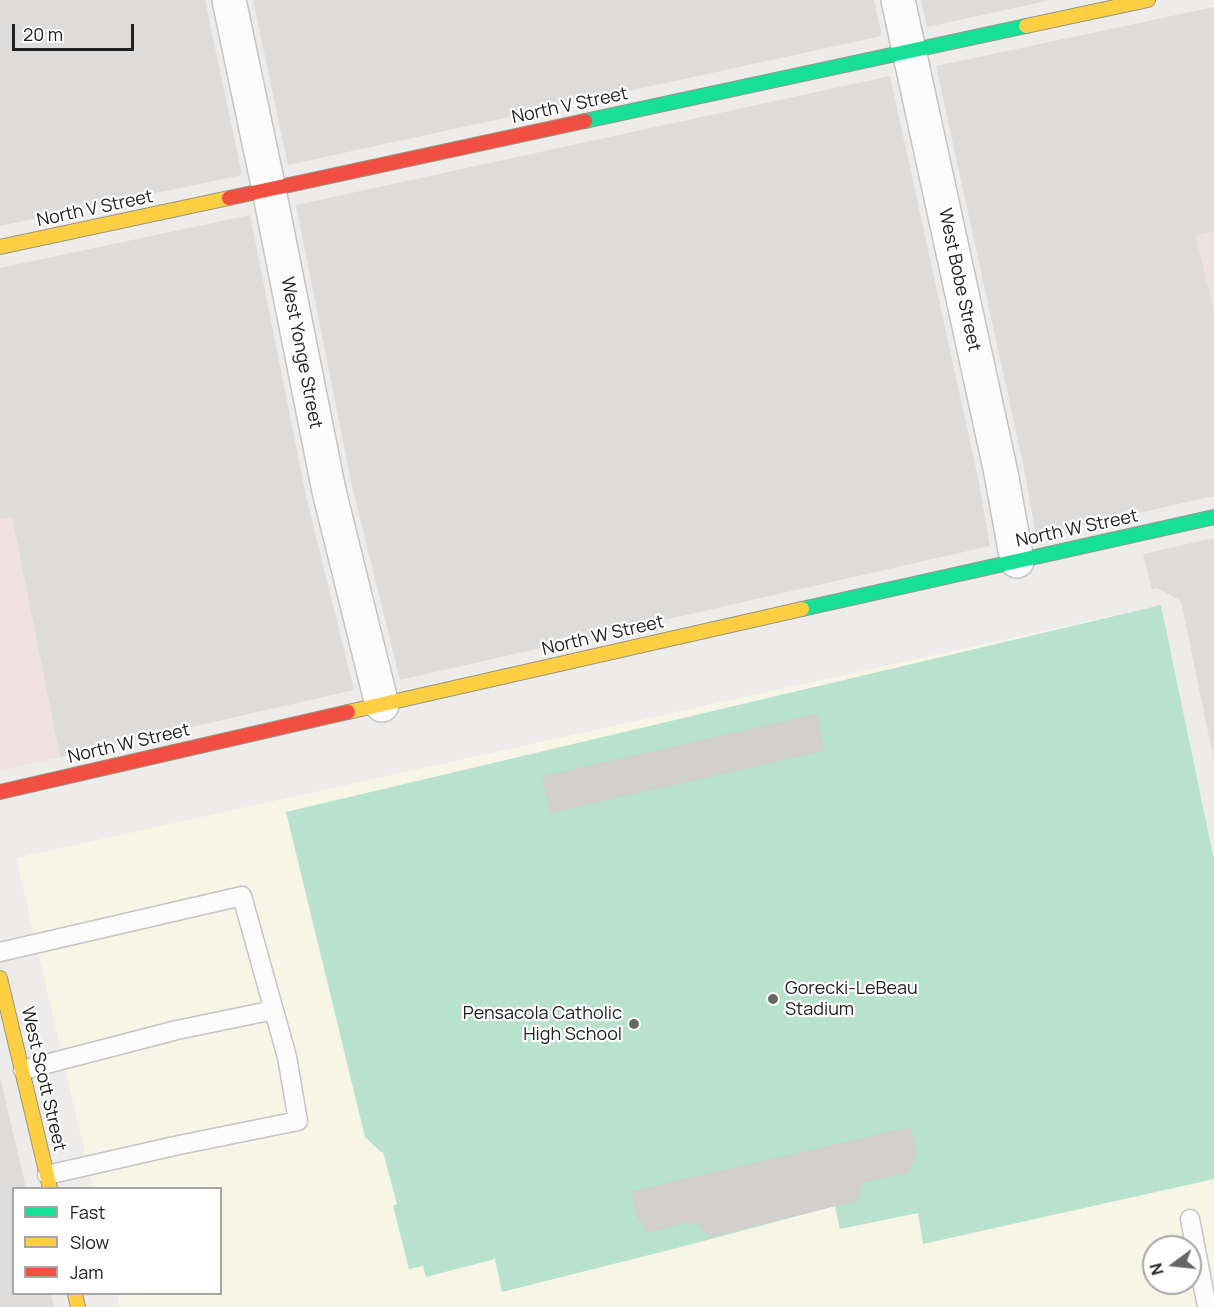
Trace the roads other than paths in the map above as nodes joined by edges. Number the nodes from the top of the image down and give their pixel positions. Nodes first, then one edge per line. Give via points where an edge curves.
1 (229, 0) edge
2 (898, 0) edge
3 (1148, 0) edge
4 (909, 51) junction
5 (269, 190) junction
6 (0, 247) edge
7 (1214, 517) edge
8 (1017, 561) junction
9 (382, 705) junction
10 (0, 792) edge
11 (0, 952) edge
12 (0, 978) edge
13 (274, 1010) junction
14 (13, 1052) edge
15 (48, 1182) edge
16 (1190, 1219) dead end
17 (1207, 1307) edge

1 - 5 street, West Yonge Street
2 - 4 street, West Bobe Street
3 - 4 street, North V Street
4 - 5 street, North V Street
4 - 8 street, West Bobe Street
5 - 6 street, North V Street
5 - 9 street, West Yonge Street via 329,491
7 - 8 street, North W Street
8 - 9 street, North W Street
9 - 10 street, North W Street
11 - 13 lane via 242,896
12 - 14 street, West Scott Street
13 - 14 lane via 177,1030
13 - 15 lane via 298,1121 179,1145
14 - 15 street, West Scott Street
16 - 17 lane

